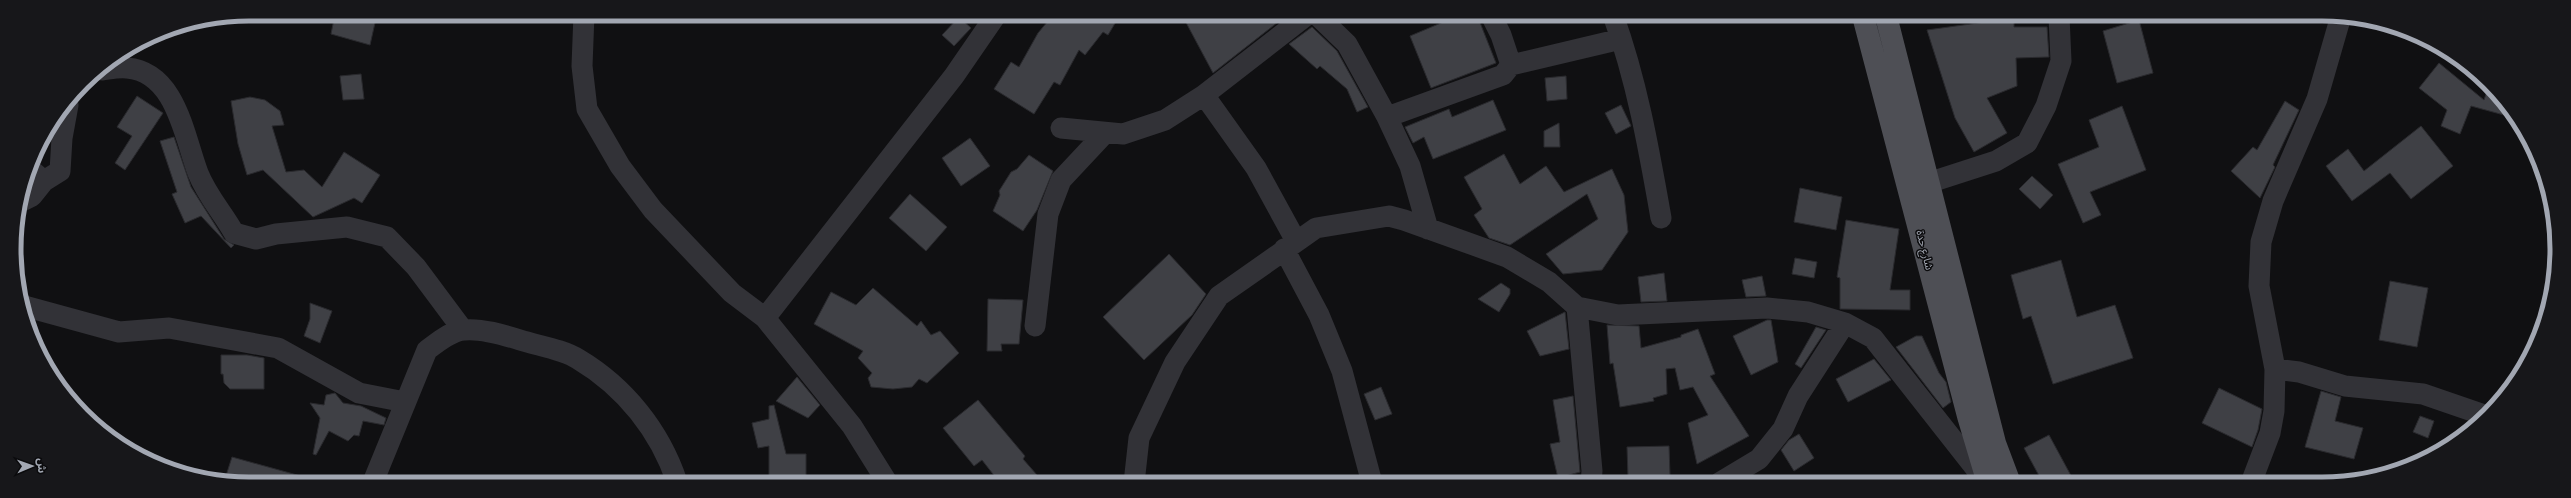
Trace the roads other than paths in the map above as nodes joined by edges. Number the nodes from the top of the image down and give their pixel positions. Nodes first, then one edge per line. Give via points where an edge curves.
1 (584, 21) edge
2 (992, 21) edge
3 (1299, 21) edge
4 (1323, 21) edge
5 (1494, 21) edge
6 (1615, 21) edge
7 (1864, 21) edge
8 (1890, 21) edge
9 (2058, 21) edge
10 (2339, 21) edge
11 (1621, 39) junction
12 (1511, 65) junction
13 (108, 70) edge
14 (1204, 95) junction
15 (67, 112) edge
16 (1388, 117) junction
17 (1061, 128) dead end
18 (1106, 133) junction
19 (37, 175) edge
20 (1931, 182) junction
21 (1909, 187) junction
22 (27, 199) edge
23 (1661, 218) dead end
24 (1428, 228) junction
25 (1290, 245) junction
26 (29, 307) edge
27 (1577, 307) junction
28 (765, 318) junction
29 (1845, 323) junction
30 (1035, 326) dead end
31 (463, 330) junction
32 (2275, 369) junction
33 (405, 402) junction
34 (2480, 413) edge
35 (1986, 448) junction
36 (375, 477) edge
37 (675, 477) edge
38 (884, 477) edge
39 (1135, 477) edge
40 (1370, 477) edge
41 (1592, 477) edge
42 (1729, 477) edge
43 (1983, 477) edge
44 (1988, 477) edge
45 (2006, 477) edge
46 (2254, 477) edge

1 - 28 street via 582,66 587,108 620,166 653,210 732,293
2 - 28 street via 954,76
3 - 14 street
4 - 16 street via 1347,44
5 - 12 street via 1502,35
6 - 11 street
7 - 21 main road, شارع حدة
8 - 20 main road, شارع حدة via 1914,126
9 - 20 street via 2061,60 2046,106 2027,143 1996,161
10 - 32 street via 2317,99 2273,201 2261,242 2259,286
11 - 12 street
11 - 23 street via 1647,137
12 - 16 street via 1504,75
13 - 31 street via 128,68 150,75 164,87 186,134 198,174 214,206 234,233 256,239 276,234 347,227 387,237 416,267
14 - 18 street via 1165,120 1123,134
14 - 25 street via 1256,168
15 - 19 street via 60,171
16 - 24 street via 1410,166
17 - 18 street
18 - 30 street via 1061,180 1048,214
19 - 22 street via 32,196
20 - 21 main road
20 - 35 main road, شارع حدة
21 - 35 main road, شارع حدة
24 - 25 street via 1389,216 1316,228
24 - 27 street via 1507,257 1549,282
25 - 39 street via 1219,296 1175,362 1140,438
25 - 40 street via 1342,371
26 - 33 street via 119,332 169,328 278,348 359,393
27 - 29 street via 1618,315 1767,308 1808,312
27 - 41 street
28 - 38 street via 852,426
29 - 42 street via 1798,396 1783,429 1759,459
29 - 43 street via 1873,338
31 - 33 street via 444,338 427,350
31 - 37 street via 501,335 578,358 611,383 634,406 656,434
32 - 34 street via 2299,372 2345,386 2423,394
32 - 46 street via 2274,411 2270,433
33 - 36 street
35 - 44 main road, شارع حدة
35 - 45 main road, شارع حدة

